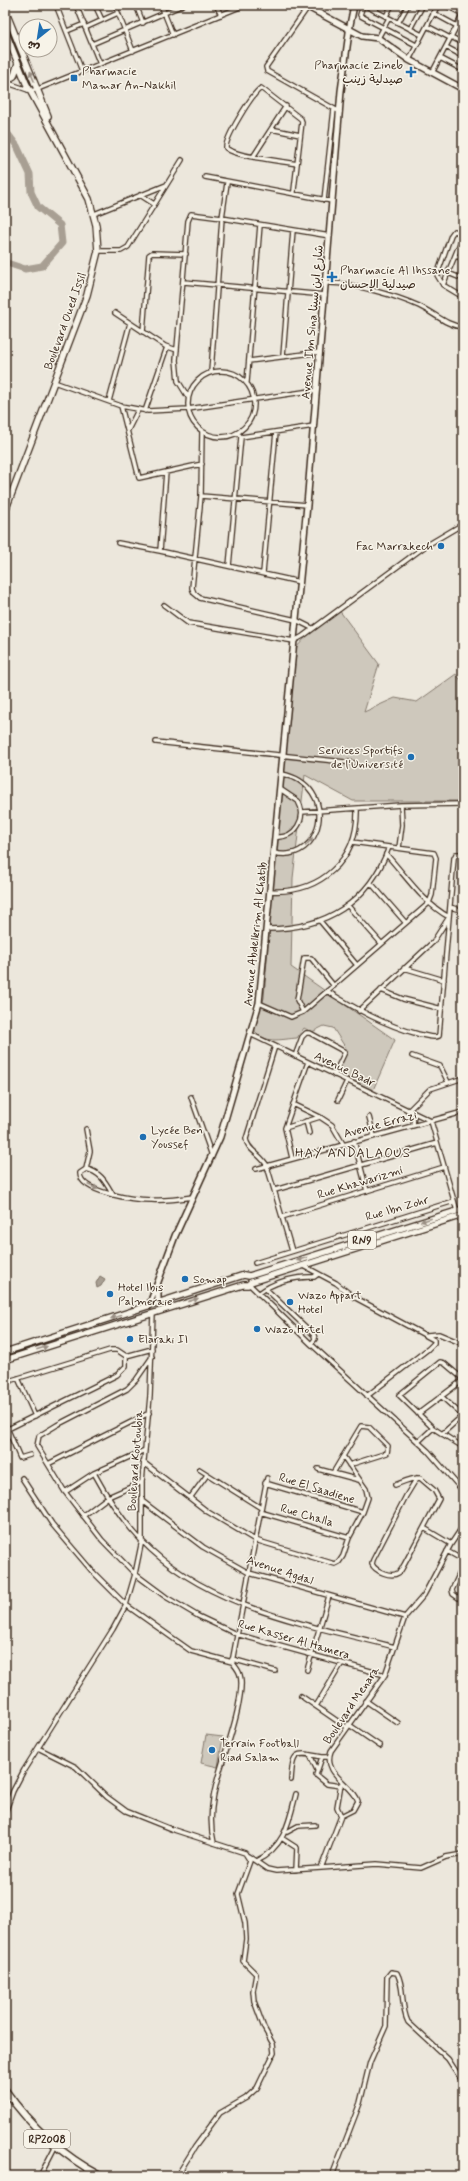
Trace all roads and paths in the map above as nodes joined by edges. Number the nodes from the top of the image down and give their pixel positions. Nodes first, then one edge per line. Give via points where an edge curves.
1 (56, 5) edge
2 (76, 5) edge
3 (95, 5) edge
4 (115, 5) edge
5 (136, 5) edge
6 (161, 5) edge
7 (183, 5) edge
8 (216, 5) edge
9 (245, 5) edge
10 (354, 5) edge
11 (364, 5) edge
12 (378, 5) edge
13 (392, 5) edge
14 (408, 5) edge
15 (423, 5) edge
16 (438, 5) edge
17 (445, 5) edge
18 (306, 6) edge
19 (5, 10) edge
20 (375, 11) junction
21 (118, 13) junction
22 (433, 13) junction
23 (164, 14) junction
24 (463, 14) edge
25 (221, 15) junction
26 (388, 17) junction
27 (102, 20) junction
28 (144, 23) junction
29 (398, 23) junction
30 (85, 26) junction
31 (427, 26) junction
32 (457, 26) junction
33 (383, 28) junction
34 (349, 29) junction
35 (410, 29) junction
36 (5, 31) edge
37 (67, 31) junction
38 (125, 31) junction
39 (173, 35) junction
40 (422, 35) junction
41 (451, 37) junction
42 (378, 38) junction
43 (92, 44) junction
44 (463, 44) edge
45 (416, 45) junction
46 (446, 47) junction
47 (133, 51) junction
48 (458, 54) junction
49 (463, 56) edge
50 (440, 58) junction
51 (409, 60) junction
52 (18, 62) junction
53 (100, 64) junction
54 (463, 70) edge
55 (82, 71) junction
56 (432, 73) junction
57 (5, 82) edge
58 (38, 89) junction
59 (463, 89) edge
60 (31, 91) junction
61 (286, 106) junction
62 (334, 109) junction
63 (340, 112) junction
64 (271, 129) junction
65 (300, 135) junction
66 (58, 138) junction
67 (254, 157) junction
68 (182, 160) dead end
69 (297, 164) junction
70 (205, 177) dead end
71 (227, 183) junction
72 (166, 185) junction
73 (294, 193) junction
74 (140, 195) junction
75 (324, 200) junction
76 (332, 201) junction
77 (154, 204) junction
78 (94, 214) junction
79 (222, 218) junction
80 (260, 225) junction
81 (293, 230) junction
82 (330, 236) junction
83 (463, 236) edge
84 (98, 251) junction
85 (186, 254) junction
86 (455, 256) junction
87 (463, 258) edge
88 (448, 273) junction
89 (463, 279) edge
90 (184, 282) junction
91 (327, 283) junction
92 (443, 285) junction
93 (217, 286) junction
94 (253, 289) junction
95 (288, 291) junction
96 (325, 295) junction
97 (463, 297) edge
98 (115, 313) dead end
99 (130, 323) junction
100 (463, 327) edge
101 (142, 332) junction
102 (167, 347) junction
103 (177, 350) junction
104 (320, 352) junction
105 (283, 356) junction
106 (249, 361) junction
107 (211, 372) junction
108 (54, 382) junction
109 (246, 382) junction
110 (317, 390) junction
111 (188, 397) junction
112 (254, 399) junction
113 (109, 401) junction
114 (121, 406) junction
115 (188, 409) junction
116 (138, 410) junction
117 (145, 411) junction
118 (314, 426) junction
119 (128, 430) junction
120 (202, 431) junction
121 (276, 432) junction
122 (238, 433) junction
123 (241, 437) junction
124 (202, 464) junction
125 (166, 472) junction
126 (201, 496) junction
127 (236, 500) junction
128 (269, 502) junction
129 (308, 505) junction
130 (5, 511) edge
131 (463, 524) edge
132 (118, 543) dead end
133 (160, 551) junction
134 (195, 558) junction
135 (229, 566) junction
136 (263, 573) junction
137 (300, 582) junction
138 (164, 605) dead end
139 (296, 620) junction
140 (312, 628) junction
141 (294, 640) junction
142 (156, 742) dead end
143 (283, 756) junction
144 (354, 763) dead end
145 (282, 774) junction
146 (280, 789) junction
147 (463, 804) edge
148 (401, 805) junction
149 (357, 810) junction
150 (302, 812) junction
151 (319, 812) junction
152 (275, 837) junction
153 (352, 842) junction
154 (389, 847) junction
155 (399, 848) junction
156 (274, 853) junction
157 (386, 854) junction
158 (463, 854) edge
159 (371, 883) junction
160 (270, 891) junction
161 (429, 903) junction
162 (348, 906) junction
163 (450, 907) junction
164 (463, 911) edge
165 (449, 917) junction
166 (320, 920) junction
167 (405, 922) junction
168 (266, 929) junction
169 (381, 943) junction
170 (356, 964) junction
171 (404, 968) junction
172 (444, 980) junction
173 (334, 986) junction
174 (381, 990) junction
175 (327, 991) junction
176 (258, 1003) junction
177 (442, 1009) junction
178 (358, 1011) junction
179 (303, 1012) junction
180 (250, 1034) junction
181 (274, 1046) junction
182 (295, 1056) junction
183 (412, 1056) dead end
184 (308, 1062) junction
185 (334, 1075) junction
186 (463, 1078) edge
187 (347, 1081) junction
188 (448, 1082) junction
189 (191, 1097) dead end
190 (338, 1100) dead end
191 (293, 1104) junction
192 (408, 1111) junction
193 (463, 1112) edge
194 (414, 1114) junction
195 (320, 1117) junction
196 (369, 1117) dead end
197 (431, 1121) junction
198 (306, 1122) junction
199 (413, 1125) junction
200 (285, 1128) junction
201 (86, 1129) dead end
202 (309, 1133) dead end
203 (374, 1136) junction
204 (354, 1141) junction
205 (437, 1143) junction
206 (343, 1144) junction
207 (212, 1156) junction
208 (292, 1158) junction
209 (361, 1165) junction
210 (267, 1166) junction
211 (444, 1167) junction
212 (86, 1169) junction
213 (256, 1169) dead end
214 (274, 1190) junction
215 (367, 1191) junction
216 (113, 1195) junction
217 (193, 1197) junction
218 (454, 1201) junction
219 (460, 1210) edge
220 (463, 1215) edge
221 (282, 1218) junction
222 (292, 1251) junction
223 (255, 1263) dead end
224 (304, 1266) junction
225 (318, 1274) junction
226 (249, 1276) junction
227 (241, 1277) junction
228 (250, 1283) junction
229 (243, 1285) junction
230 (158, 1286) junction
231 (266, 1289) junction
232 (258, 1294) junction
233 (158, 1303) junction
234 (149, 1306) junction
235 (153, 1313) junction
236 (427, 1335) junction
237 (311, 1344) junction
238 (463, 1344) edge
239 (152, 1349) junction
240 (5, 1352) edge
241 (126, 1356) junction
242 (152, 1357) junction
243 (5, 1360) edge
244 (18, 1378) junction
245 (463, 1380) edge
246 (5, 1389) edge
247 (367, 1396) junction
248 (442, 1397) junction
249 (149, 1412) junction
250 (418, 1414) junction
251 (35, 1416) junction
252 (463, 1416) edge
253 (5, 1423) edge
254 (433, 1428) junction
255 (8, 1429) junction
256 (442, 1434) junction
257 (418, 1442) junction
258 (463, 1447) edge
259 (145, 1450) junction
260 (30, 1455) dead end
261 (343, 1456) junction
262 (144, 1462) junction
263 (48, 1464) junction
264 (349, 1465) junction
265 (199, 1469) dead end
266 (318, 1469) dead end
267 (94, 1473) junction
268 (333, 1473) junction
269 (207, 1475) junction
270 (22, 1478) dead end
271 (267, 1478) dead end
272 (417, 1478) junction
273 (360, 1481) junction
274 (142, 1482) junction
275 (265, 1483) junction
276 (395, 1485) dead end
277 (65, 1492) junction
278 (463, 1492) edge
279 (108, 1497) junction
280 (190, 1498) junction
281 (142, 1501) junction
282 (260, 1510) junction
283 (363, 1512) junction
284 (83, 1516) junction
285 (463, 1526) edge
286 (424, 1528) junction
287 (349, 1538) junction
288 (142, 1540) junction
289 (255, 1540) junction
290 (451, 1544) junction
291 (447, 1551) junction
292 (463, 1560) edge
293 (463, 1566) edge
294 (249, 1573) junction
295 (135, 1574) junction
296 (329, 1596) junction
297 (463, 1600) edge
298 (242, 1604) junction
299 (126, 1605) junction
300 (405, 1617) junction
301 (320, 1627) junction
302 (236, 1634) junction
303 (396, 1647) junction
304 (311, 1655) junction
305 (232, 1660) junction
306 (342, 1663) junction
307 (307, 1670) dead end
308 (275, 1672) dead end
309 (385, 1675) junction
310 (301, 1696) dead end
311 (366, 1701) junction
312 (316, 1706) junction
313 (398, 1723) dead end
314 (347, 1726) junction
315 (380, 1746) dead end
316 (38, 1748) junction
317 (310, 1755) junction
318 (322, 1757) junction
319 (329, 1757) junction
320 (317, 1770) junction
321 (291, 1780) dead end
322 (341, 1785) junction
323 (296, 1794) dead end
324 (5, 1813) edge
325 (341, 1816) junction
326 (315, 1825) dead end
327 (287, 1832) junction
328 (283, 1838) junction
329 (214, 1843) junction
330 (463, 1854) edge
331 (248, 1856) junction
332 (256, 1861) junction
333 (321, 1868) junction
334 (296, 1870) junction
335 (463, 2082) edge
336 (5, 2090) edge
337 (55, 2147) junction
338 (40, 2176) edge
339 (101, 2176) edge
340 (177, 2176) edge
341 (332, 2176) edge

1 - 37 street
2 - 30 street
3 - 27 street
4 - 21 street
5 - 28 street
6 - 23 street
7 - 23 street
8 - 25 street
9 - 25 street
10 - 34 street, Avenue Ibn Sina شارع ابن سينا
11 - 20 street
11 - 33 street via 360,16
12 - 20 street
13 - 26 street
14 - 29 street
15 - 35 street
16 - 22 street
17 - 24 street
18 - 34 street
18 - 62 street via 266,67 266,71
58 -> 19 main road, Boulevard Oued Issil
20 - 26 street
21 - 27 street
21 - 38 street
22 - 31 street
22 - 32 street
23 - 28 street
23 - 39 street
24 - 32 street
25 - 39 street
26 - 29 street
26 - 33 street
27 - 30 street
28 - 38 street
29 - 35 street
30 - 37 street
30 - 43 street
31 - 40 street
31 - 41 street
32 - 41 street
33 - 42 street
33 - 45 street
34 - 42 street via 362,36
34 - 63 street, Avenue Ibn Sina شارع ابن سينا
35 - 40 street
36 - 52 main road, Boulevard Oued Issil
37 - 55 street
38 - 43 street
38 - 47 street
39 - 47 street
40 - 45 street
41 - 44 street
41 - 46 street
42 - 51 street
43 - 53 street
44 - 48 street
45 - 51 street
46 - 48 street
46 - 50 street
47 - 53 street
48 - 49 street
50 - 54 street
50 - 56 street
51 - 56 street
52 - 57 main road via 14,76
52 - 60 main road, Boulevard Oued Issil
53 - 55 street
55 - 58 street
56 - 59 street
57 - 60 street
58 - 60 street
58 - 66 main road, Boulevard Oued Issil
60 - 66 main road, Boulevard Oued Issil
61 - 64 street
61 - 65 street via 300,116
61 - 67 street via 262,88 256,92 226,144 226,148 231,151
62 - 63 street
62 - 75 street
63 - 76 street, Avenue Ibn Sina شارع ابن سينا
64 - 65 street
64 - 67 street
65 - 69 street
66 - 78 main road, Boulevard Oued Issil
67 - 69 street
68 - 72 street
69 - 73 street
70 - 71 street
71 - 73 street
71 - 79 street
72 - 74 street
72 - 77 street
73 - 75 street
74 - 77 street
74 - 78 street
75 - 76 street
76 - 82 street, Avenue Ibn Sina شارع ابن سينا
77 - 84 street via 126,249
78 - 84 main road, Boulevard Oued Issil
79 - 80 street
79 - 85 street via 191,214
79 - 93 street
80 - 81 street
80 - 94 street
81 - 82 street
81 - 95 street
82 - 91 street, Avenue Ibn Sina شارع ابن سينا
83 - 86 street
83 - 92 street via 454,231 452,235 437,272
84 - 108 main road, Boulevard Oued Issil via 87,295
85 - 90 street
85 - 101 street via 149,255
86 - 87 street
86 - 88 street
88 - 89 street
88 - 92 street
90 - 93 street
90 - 103 street
91 - 96 street, Avenue Ibn Sina شارع ابن سينا
91 - 100 street via 346,285 406,300 453,326
92 - 97 street
93 - 94 street
93 - 107 street
94 - 95 street
94 - 106 street
95 - 96 street
95 - 105 street
96 - 104 street, Avenue Ibn Sina شارع ابن سينا
98 - 99 street
99 - 101 street
99 - 113 street
101 - 102 street
102 - 103 street
102 - 117 street
103 - 111 street via 176,375
104 - 105 street
104 - 110 street, Avenue Ibn Sina شارع ابن سينا
105 - 106 street
106 - 109 street
107 - 109 street via 230,372
107 - 111 street via 200,378
108 - 113 street
108 - 130 main road, Boulevard Oued Issil
109 - 112 street
110 - 112 street
110 - 118 street, Avenue Ibn Sina شارع ابن سينا
111 - 115 street
112 - 115 street
112 - 122 street via 252,418
113 - 114 street
114 - 116 street
114 - 119 street
115 - 117 street
115 - 120 street via 193,422
116 - 117 street
116 - 119 street
118 - 121 street
118 - 129 street, Avenue Ibn Sina شارع ابن سينا
119 - 125 street via 139,478
120 - 122 street via 220,438
120 - 124 street
121 - 123 street
121 - 128 street
122 - 123 street
123 - 127 street
124 - 125 street
124 - 126 street
125 - 133 street
126 - 127 street
126 - 134 street
127 - 128 street
127 - 135 street
128 - 129 street
128 - 136 street
129 - 137 street, Avenue Ibn Sina شارع ابن سينا
131 - 140 street via 424,547
132 - 133 street
133 - 134 street
134 - 135 street
134 - 139 street via 192,588 197,597
135 - 136 street
136 - 137 street
137 - 139 street, Avenue Ibn Sina شارع ابن سينا
138 - 141 street via 188,623
139 - 140 street
139 - 141 street, Avenue Ibn Sina شارع ابن سينا
140 - 141 street
141 - 143 street, Avenue Abdelkrim Al Khatib
142 - 143 street
143 - 144 street
143 - 145 street, Avenue Abdelkrim Al Khatib
145 - 146 street, Avenue Abdelkrim Al Khatib
145 - 151 street via 296,777 307,785 315,798
146 - 150 street via 296,798
146 - 152 street, Avenue Abdelkrim Al Khatib
147 - 148 street
148 - 149 street
148 - 155 street
149 - 151 street
149 - 153 street
150 - 151 street
150 - 152 street via 295,830 287,836
156 -> 151 street via 292,853 307,845 316,829
152 - 156 street, Avenue Abdelkrim Al Khatib
153 - 154 street
153 - 160 street via 336,867 316,882 295,890
154 - 155 street
154 - 157 street
155 - 161 street via 431,852 436,855
156 - 160 street, Avenue Abdelkrim Al Khatib
157 - 159 street
157 - 161 street
158 - 163 street via 456,854 454,858
159 - 162 street
159 - 167 street
160 - 168 street, Avenue Abdelkrim Al Khatib
161 - 165 street
161 - 167 street
162 - 166 street
162 - 169 street
163 - 164 street
163 - 165 street
165 - 171 street via 433,942
165 - 172 street
166 - 168 street via 290,928
166 - 170 street
167 - 169 street
168 - 176 street, Avenue Abdelkrim Al Khatib
169 - 170 street
170 - 173 street
171 - 172 street
171 - 174 street
172 - 177 street
173 - 175 street
173 - 179 street via 311,958 304,958 297,1000
174 - 177 street via 403,999
174 - 178 street
175 - 178 street
175 - 179 street
176 - 179 street via 291,1017
176 - 180 street, Avenue Abdelkrim Al Khatib
177 - 178 street via 440,1034 435,1037 391,1026
180 - 181 street, Avenue Badr
180 - 207 street, Avenue Abdelkrim Al Khatib via 225,1121
181 - 182 street, Avenue Badr
181 - 210 street via 246,1139 248,1146
182 - 184 street, Avenue Badr
182 - 185 street via 302,1037 310,1033 345,1052
183 - 188 street via 440,1066
184 - 185 street, Avenue Badr
184 - 191 street
185 - 187 street, Avenue Badr
186 - 188 street
187 - 190 street
187 - 192 street, Avenue Badr
188 - 192 street via 430,1088
189 - 207 street
191 - 195 street
191 - 200 street
192 - 194 street, Avenue Badr
193 - 197 street, Avenue Errazi
194 - 197 street, Avenue Badr
194 - 199 street
195 - 198 street
195 - 206 street via 334,1127
196 - 203 street
197 - 199 street, Avenue Errazi
197 - 205 street
198 - 200 street
198 - 202 street
199 - 203 street, Avenue Errazi
200 - 208 street
201 - 212 street via 90,1152
203 - 204 street, Avenue Errazi
204 - 206 street, Avenue Errazi
204 - 209 street
205 - 209 street
205 - 211 street
206 - 208 street, Avenue Errazi
207 - 217 street, Avenue Abdelkrim Al Khatib
208 - 210 street, Avenue Errazi
209 - 214 street
209 - 215 street
210 - 213 street, Avenue Errazi
210 - 214 street
211 - 215 street, Rue Khawarizmi
211 - 218 street
212 - 216 street via 103,1179
212 -> 216 street via 80,1174 82,1180 98,1190
214 - 221 street
215 - 221 street, Rue Khawarizmi
216 - 217 street via 151,1200
217 - 230 street, Avenue Abdelkrim Al Khatib via 175,1236
218 - 219 street
218 - 222 street, Rue Ibn Zohr
219 -> 226 main road, RN9
220 - 224 main road, RN9
221 - 222 street
222 - 223 street, Rue Ibn Zohr
224 - 225 street
224 - 228 main road, RN9
225 - 231 street via 314,1277 291,1279
225 - 236 street via 336,1283 354,1297
226 - 227 main road, RN9
226 - 228 main road
227 - 229 main road
227 - 233 main road, RN9
228 - 229 main road, RN9
228 - 232 street
235 -> 229 main road, RN9
230 - 233 street, Avenue Abdelkrim Al Khatib
230 - 234 street, Avenue Abdelkrim Al Khatib
231 - 232 street
231 - 237 street via 314,1335 315,1339
232 - 237 street
233 - 234 main road, RN9
234 -> 240 main road, RN9
235 - 239 street, Boulevard Koutoubia
243 -> 235 main road, RN9
236 - 238 street via 439,1334
236 - 247 street via 434,1340 432,1346
237 - 247 street
239 - 241 street
239 - 242 street, Boulevard Koutoubia
241 - 244 street via 117,1350 110,1350
241 - 251 street via 126,1366 117,1376
242 - 249 street, Boulevard Koutoubia
242 - 263 street, Rue Kasser Al Hamera via 127,1389 41,1433 37,1446
244 - 246 street via 8,1382
244 - 251 street
245 - 248 street
245 - 250 street via 441,1362 416,1379 399,1395
247 - 257 street
248 - 250 street
248 - 252 street
249 - 259 street, Boulevard Koutoubia
249 - 263 street
250 - 254 street
251 - 255 street
252 - 256 street
253 - 255 street
254 - 256 street
254 - 257 street
255 - 260 street via 20,1458
256 - 258 street
257 - 278 street via 442,1465
259 - 262 street, Boulevard Koutoubia
259 - 267 street
261 - 264 street
261 - 264 street via 361,1426 369,1427 388,1446 387,1453
261 - 268 street
262 - 274 street, Boulevard Koutoubia
262 - 280 street
263 - 277 street, Rue Kasser Al Hamera
264 - 273 street
265 - 269 street, Rue Challa
266 - 268 street
267 - 277 street
267 - 279 street
268 - 273 street
269 - 280 street
269 - 282 street, Rue Challa
270 - 299 street via 52,1524 92,1571
271 - 275 street
272 - 276 street
272 - 286 street via 430,1486 440,1498
272 - 286 street via 373,1560 374,1568 394,1575 400,1572
273 - 283 street via 368,1493
274 - 279 street
274 - 281 street, Boulevard Koutoubia
275 - 282 street
275 - 283 street, Rue El Saadiene
277 - 284 street, Rue Kasser Al Hamera
279 - 284 street
279 - 288 street
280 - 289 street via 217,1518
281 - 288 street, Boulevard Koutoubia
281 - 294 street, Avenue Agdal via 203,1547
282 - 287 street, Rue Challa
282 - 289 street
283 - 287 street
284 - 295 street, Rue Kasser Al Hamera
285 - 290 street, Boulevard Menara
286 - 290 street
287 - 289 street via 341,1560 335,1564
288 - 295 street, Boulevard Koutoubia
288 - 298 street via 191,1578
289 - 294 street
290 - 291 street, Boulevard Menara
291 - 292 street
291 - 300 street, Boulevard Menara via 424,1596
293 - 297 street via 452,1590 453,1594
294 - 296 street, Avenue Agdal
294 - 298 street
295 - 299 street, Boulevard Koutoubia
295 - 302 street, Rue Kasser Al Hamera via 175,1603
296 - 300 street, Avenue Agdal
296 - 301 street
298 - 301 street
298 - 302 street
299 - 305 street via 190,1651
299 - 316 street, Boulevard Koutoubia
300 - 303 street, Boulevard Menara
301 - 303 street
301 - 304 street
302 - 304 street, Rue Kasser Al Hamera
302 - 305 street
303 - 309 street, Boulevard Menara
304 - 306 street, Rue Kasser Al Hamera
304 - 307 street
305 - 308 street
305 - 329 street via 240,1673 241,1683 236,1721 214,1798 211,1827
306 - 309 street, Rue Kasser Al Hamera
306 - 312 street
309 - 311 street, Boulevard Menara
310 - 312 street
311 - 313 street
311 - 314 street, Boulevard Menara
312 - 314 street
314 - 315 street
314 - 319 street, Boulevard Menara via 333,1746
316 - 324 street, Boulevard Koutoubia via 17,1782
316 - 329 street via 76,1767 107,1797 126,1811
317 - 318 street
317 - 320 street
317 - 321 street via 293,1757
318 - 319 street
318 - 320 street
319 - 322 street, Boulevard Menara
320 - 322 street via 316,1775 322,1781 329,1785
322 - 325 street via 337,1807
322 - 325 street via 357,1796 358,1801 353,1810
323 - 327 street
325 - 333 street
326 - 327 street via 298,1826
327 - 328 street
328 - 332 street
328 - 334 street via 297,1848
329 - 331 street
330 - 333 street via 446,1857 421,1868 377,1864
331 - 332 street
331 - 340 street via 250,1860 238,1894 245,1923 243,1961 256,1974 254,2001 273,2044 274,2053 257,2088 218,2116
332 - 334 street via 271,1870
333 - 334 street
335 - 341 street via 448,2059 408,2022 404,2014 401,1982 397,1973 391,1972 387,1977 386,2026 370,2062 360,2103
336 - 337 highway, RP2008 via 19,2110
337 - 338 street
337 - 339 highway, RP2008

